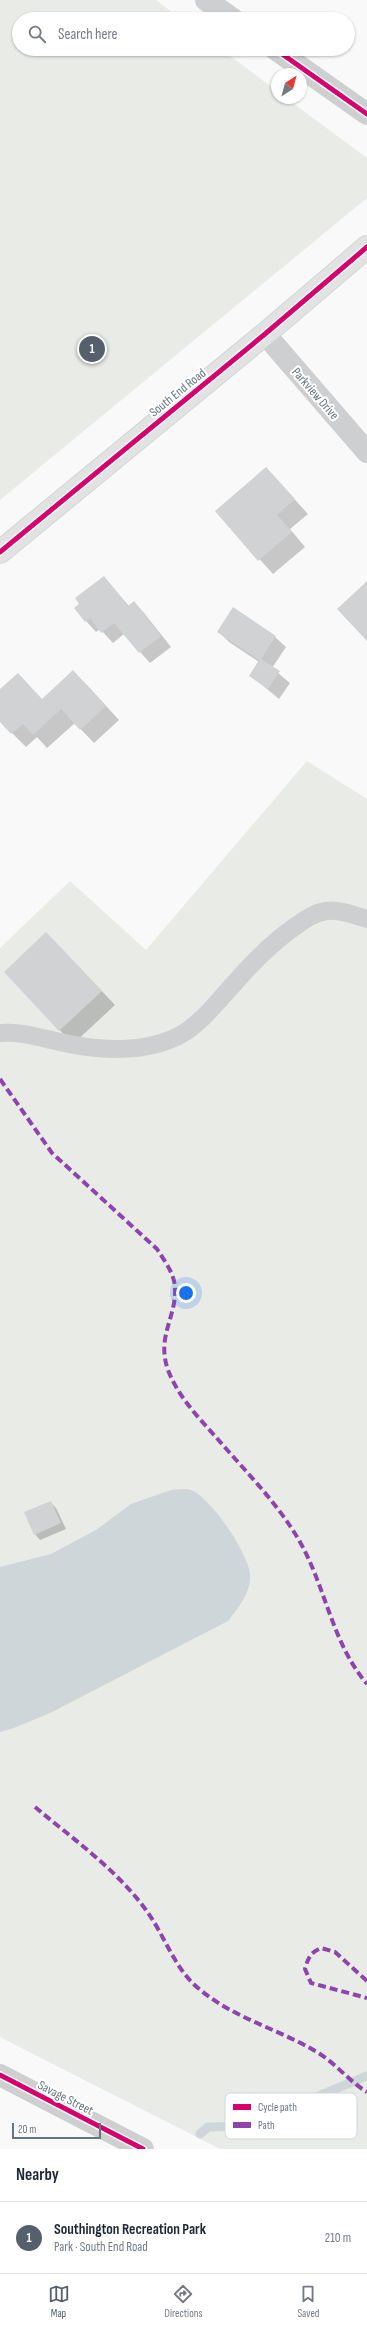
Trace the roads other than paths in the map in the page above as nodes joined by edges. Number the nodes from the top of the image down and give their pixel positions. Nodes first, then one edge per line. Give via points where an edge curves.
1 (206, 0) edge
2 (223, 12) edge
3 (285, 56) edge
4 (367, 114) edge
5 (367, 247) edge
6 (265, 334) junction
7 (367, 452) edge
8 (0, 552) edge
9 (367, 919) edge
10 (0, 1033) edge
11 (0, 2075) edge
12 (142, 2149) edge

1 - 2 street
3 - 4 street
5 - 6 street, South End Road
6 - 7 street, Parkview Drive
6 - 8 street, South End Road
9 - 10 lane via 342,912 326,911 309,917 273,942 212,1009 183,1033 162,1044 131,1048 90,1047 31,1035
11 - 12 street, Savage Street

